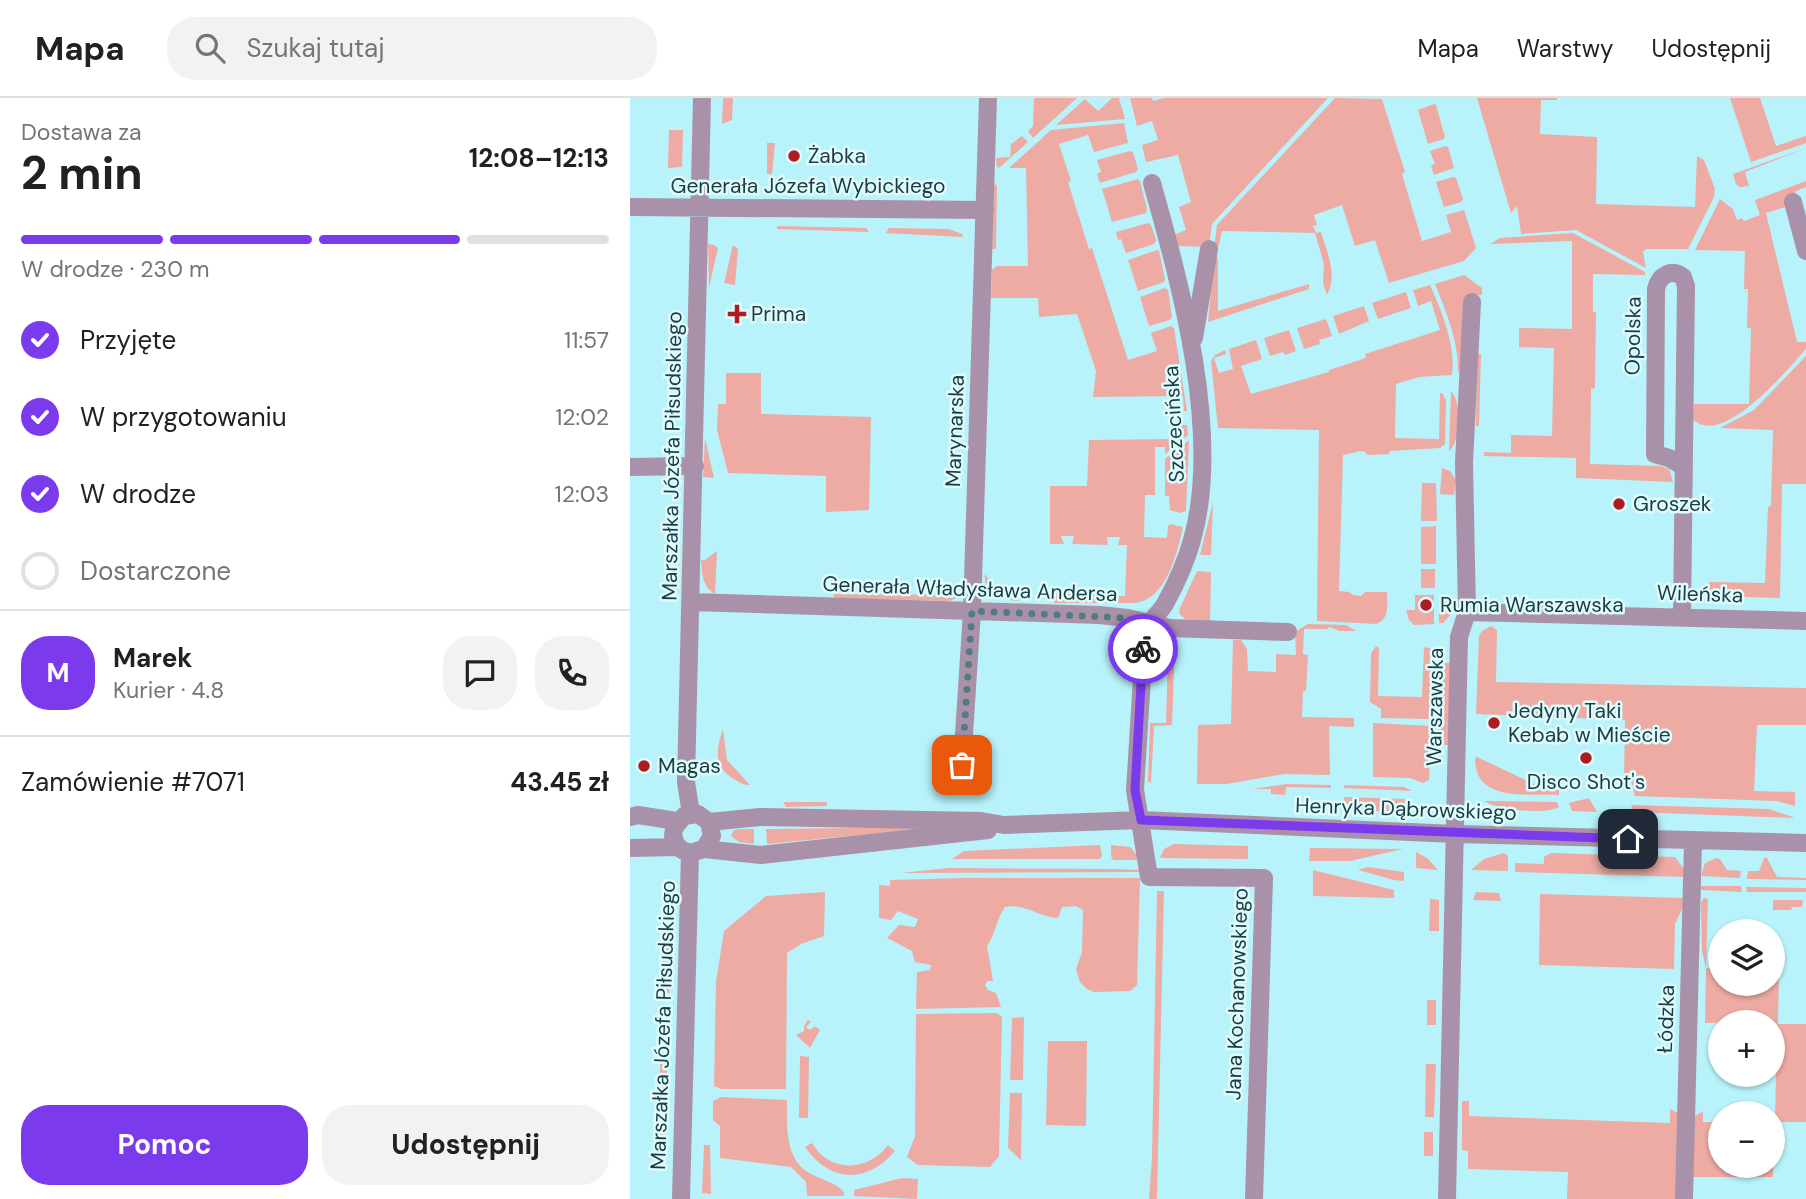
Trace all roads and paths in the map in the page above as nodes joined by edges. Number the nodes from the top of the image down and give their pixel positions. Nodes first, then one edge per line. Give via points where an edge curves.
1 (702, 98) edge
2 (988, 98) edge
3 (1152, 183) dead end
4 (1793, 202) dead end
5 (630, 207) edge
6 (700, 209) junction
7 (985, 210) junction
8 (1209, 249) dead end
9 (1806, 251) edge
10 (1472, 302) dead end
11 (1192, 348) junction
12 (695, 466) junction
13 (630, 467) edge
14 (1684, 467) junction
15 (691, 602) junction
16 (972, 611) junction
17 (1466, 612) junction
18 (1682, 616) junction
19 (1806, 621) edge
20 (1150, 624) junction
21 (1288, 632) dead end
22 (962, 765) dead end
23 (630, 817) edge
24 (684, 817) junction
25 (1141, 820) junction
26 (709, 822) junction
27 (1004, 825) junction
28 (1454, 834) junction
29 (1693, 841) junction
30 (1806, 843) edge
31 (630, 848) edge
32 (691, 849) junction
33 (681, 1199) edge
34 (1254, 1199) edge
35 (1447, 1199) edge
36 (1684, 1199) edge

1 - 6 street, Marszałka Józefa Piłsudskiego
2 - 7 street, Marynarska
3 - 11 street, Szczecińska
4 - 9 street
5 - 6 street, Generała Józefa Wybickiego
6 - 7 street, Generała Józefa Wybickiego
6 - 12 street, Marszałka Józefa Piłsudskiego
7 - 16 street, Marynarska
8 - 11 street, Szczecińska
10 - 17 street, Warszawska via 1464,462
11 - 20 street, Szczecińska via 1201,442 1200,497 1186,560
12 - 13 street
12 - 15 street, Marszałka Józefa Piłsudskiego
14 - 14 street, Opolska via 1686,286 1684,278 1673,273 1662,278 1656,289 1654,454
14 - 18 street, Opolska
15 - 16 street, Generała Władysława Andersa
15 - 24 street, Marszałka Józefa Piłsudskiego
16 - 20 street, Generała Władysława Andersa via 1099,615
16 - 22 street, Marynarska
17 - 18 street, Wileńska
17 - 28 street, Warszawska via 1459,637
18 - 19 street, Wileńska
20 - 21 street, Generała Władysława Andersa
20 - 25 street, Szczecińska via 1143,646 1135,790
23 - 24 street, Henryka Dąbrowskiego
24 - 26 street, Henryka Dąbrowskiego via 702,816
24 - 32 street via 673,836
25 - 27 street, Henryka Dąbrowskiego
25 - 28 street, Henryka Dąbrowskiego
25 - 34 street, Jana Kochanowskiego via 1149,877 1264,878
26 - 27 street, Henryka Dąbrowskiego via 760,817
26 - 32 street via 712,836
27 - 32 street, Henryka Dąbrowskiego via 981,832 761,855
28 - 29 street, Henryka Dąbrowskiego
28 - 35 street, Warszawska
29 - 30 street, Henryka Dąbrowskiego
29 - 36 street, Łódzka
31 - 32 street, Henryka Dąbrowskiego
32 - 33 street, Marszałka Józefa Piłsudskiego

